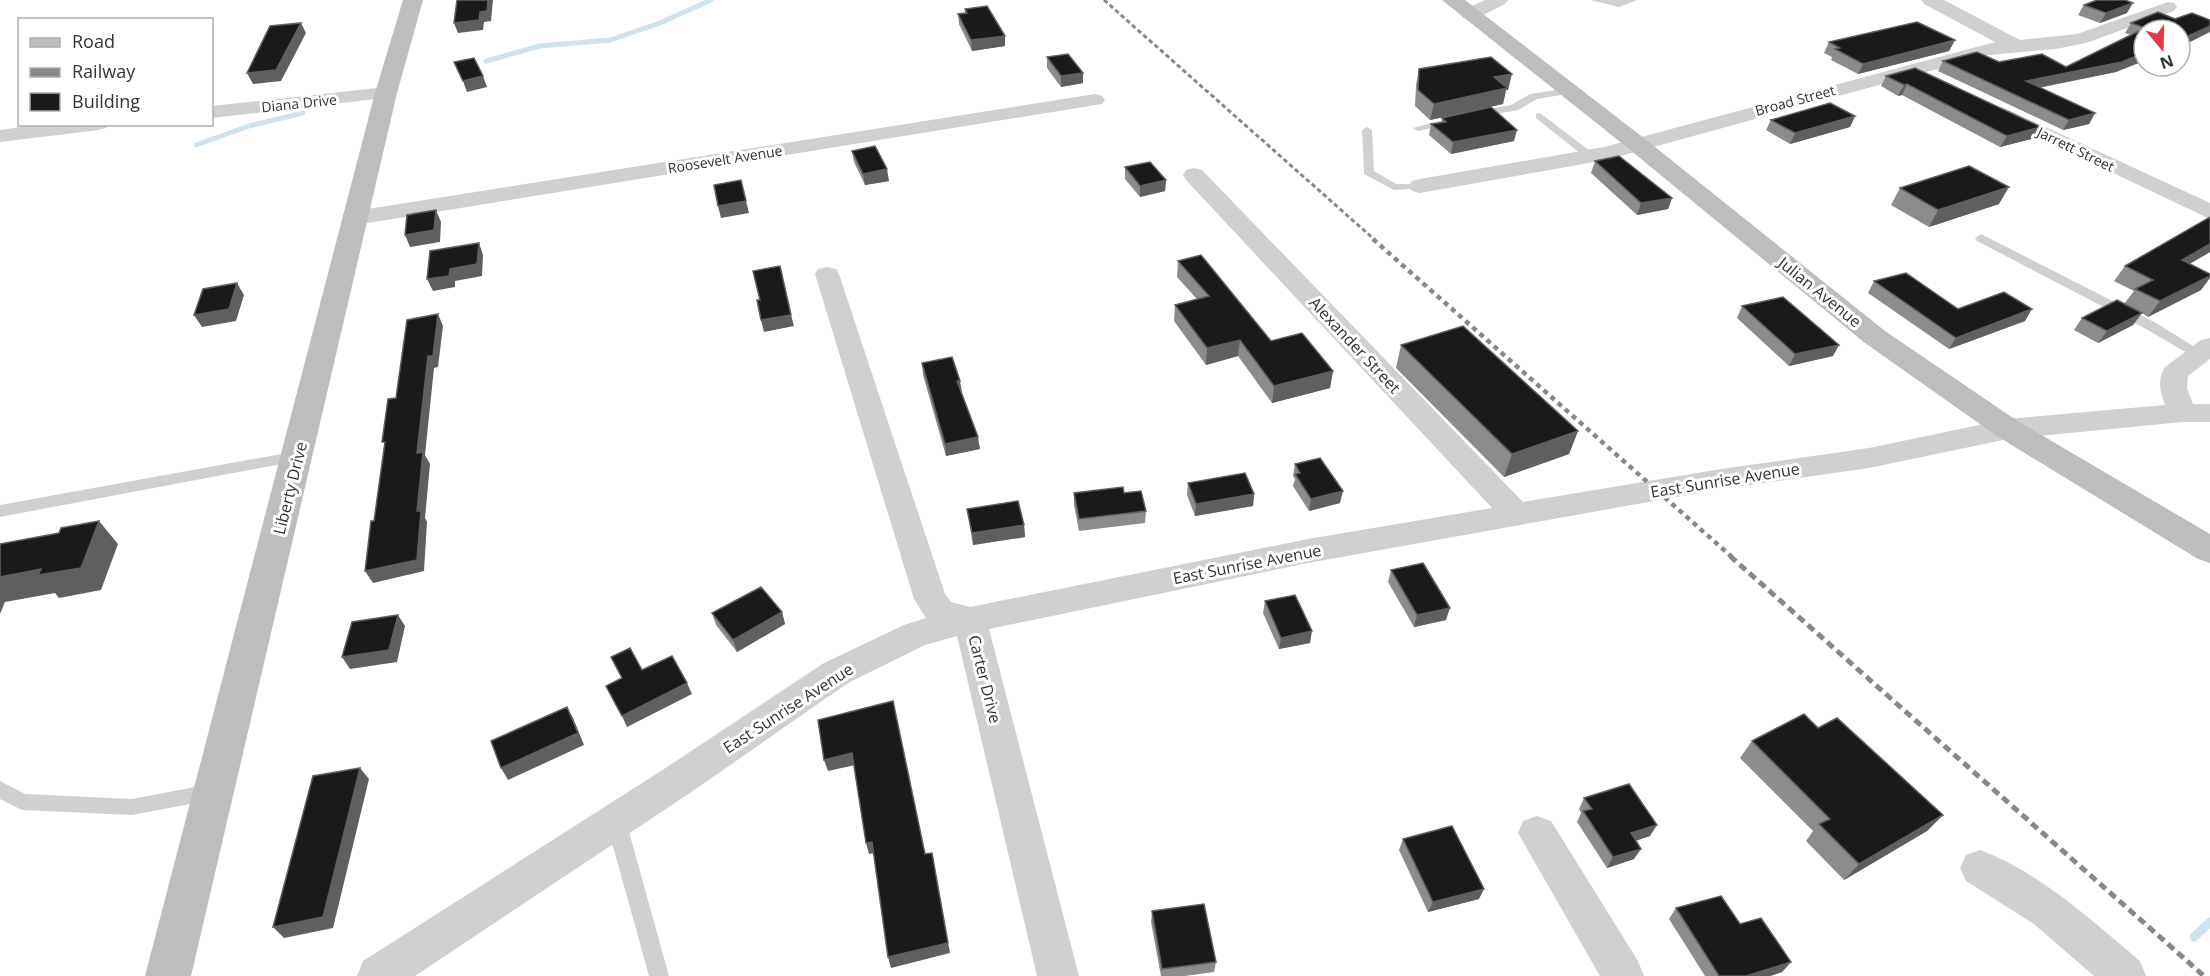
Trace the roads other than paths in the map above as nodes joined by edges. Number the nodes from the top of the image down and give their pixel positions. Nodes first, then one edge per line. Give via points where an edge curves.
1 (413, 0) edge
2 (1499, 0) edge
3 (1596, 0) edge
4 (1632, 0) edge
5 (1929, 0) edge
6 (2159, 4) edge
7 (1461, 7) edge
8 (2189, 15) edge
9 (2014, 44) junction
10 (1910, 68) junction
11 (1941, 84) edge
12 (1569, 91) junction
13 (386, 93) junction
14 (1095, 100) dead end
15 (1983, 104) edge
16 (213, 112) edge
17 (1540, 116) dead end
18 (82, 126) edge
19 (1418, 128) dead end
20 (1367, 130) dead end
21 (0, 136) edge
22 (1637, 144) junction
23 (1590, 156) junction
24 (1194, 175) dead end
25 (1420, 186) joint
26 (2210, 212) edge
27 (355, 218) junction
28 (1981, 238) dead end
29 (827, 274) dead end
30 (2205, 350) edge
31 (2196, 413) edge
32 (2008, 429) junction
33 (298, 456) junction
34 (0, 511) edge
35 (1517, 515) junction
36 (2210, 550) edge
37 (970, 620) junction
38 (0, 789) edge
39 (215, 791) junction
40 (616, 821) junction
41 (1537, 833) dead end
42 (1980, 868) dead end
43 (168, 976) edge
44 (378, 976) edge
45 (659, 976) edge
46 (1059, 976) edge
47 (1623, 976) edge
48 (2125, 976) edge

1 - 13 street, Liberty Drive
2 - 7 street
3 - 4 lane via 1619,4
5 - 9 street
6 - 8 street
6 - 9 street, Broad Street via 2085,37 2046,44
7 - 12 street, Julian Avenue
9 - 10 street, Broad Street
10 - 11 street
10 - 22 street, Broad Street
12 - 19 lane via 1534,96 1519,106
12 - 22 street, Julian Avenue
13 - 16 street, Diana Drive
13 - 27 street, Liberty Drive
14 - 27 street, Roosevelt Avenue
15 - 26 street, Jarrett Street
17 - 23 lane
18 - 21 street
20 - 25 lane via 1368,172 1394,187
22 - 23 street, Broad Street
22 - 32 street, Julian Avenue via 1875,337
23 - 25 street, Broad Street
24 - 35 street, Alexander Street
27 - 33 street, Liberty Drive
28 - 30 lane
29 - 37 street, Carter Drive via 930,599 940,612
30 - 31 street via 2175,373 2173,388
31 - 32 street, East Sunrise Avenue
32 - 35 street, East Sunrise Avenue via 1869,458 1720,479
32 - 36 street, Julian Avenue
33 - 34 lane
33 - 39 street, Liberty Drive
35 - 37 street, East Sunrise Avenue via 1308,551
37 - 40 street, East Sunrise Avenue via 916,634 836,673
37 - 46 street, Carter Drive
38 - 39 lane via 22,802 132,807
39 - 43 street, Liberty Drive
40 - 44 street, East Sunrise Avenue
40 - 45 lane
41 - 47 street
42 - 48 street via 2049,909

